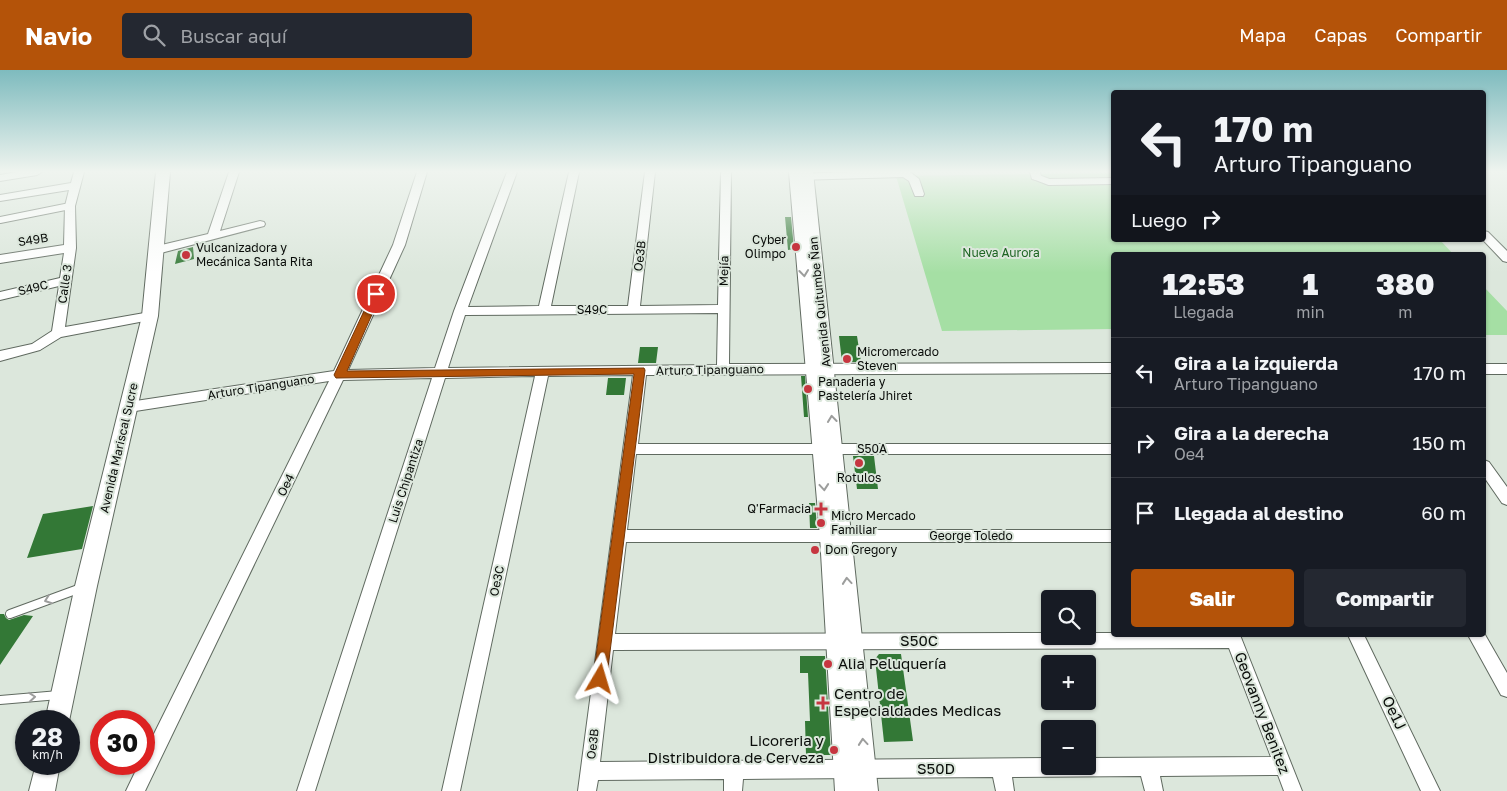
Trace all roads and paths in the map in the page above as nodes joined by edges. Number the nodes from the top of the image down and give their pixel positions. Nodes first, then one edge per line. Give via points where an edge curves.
1 (70, 206) joint
2 (160, 206) edge
3 (223, 206) edge
4 (411, 206) edge
5 (499, 206) edge
6 (567, 206) edge
7 (646, 206) edge
8 (725, 206) edge
9 (804, 206) edge
10 (0, 220) edge
11 (260, 224) dead end
12 (1486, 236) edge
13 (212, 237) junction
14 (70, 248) junction
15 (157, 250) junction
16 (1507, 258) edge
17 (0, 259) edge
18 (65, 281) junction
19 (0, 296) edge
20 (634, 309) junction
21 (723, 309) junction
22 (544, 310) junction
23 (460, 311) junction
24 (150, 316) junction
25 (58, 333) junction
26 (0, 356) edge
27 (821, 368) junction
28 (1111, 368) edge
29 (1486, 369) edge
30 (1507, 369) edge
31 (543, 370) junction
32 (640, 370) junction
33 (723, 370) junction
34 (441, 372) junction
35 (339, 375) junction
36 (129, 407) junction
37 (631, 449) junction
38 (828, 449) junction
39 (1111, 449) edge
40 (1486, 469) edge
41 (1507, 499) edge
42 (618, 536) junction
43 (836, 536) junction
44 (1111, 536) edge
45 (86, 586) junction
46 (10, 614) dead end
47 (1233, 637) edge
48 (1357, 637) edge
49 (1477, 637) edge
50 (835, 641) junction
51 (853, 641) junction
52 (605, 642) junction
53 (1507, 689) edge
54 (63, 694) junction
55 (0, 700) edge
56 (59, 710) edge
57 (1283, 766) junction
58 (1148, 767) junction
59 (845, 768) junction
60 (865, 769) junction
61 (1001, 769) junction
62 (734, 770) junction
63 (590, 771) junction
64 (46, 775) edge
65 (42, 791) edge
66 (135, 791) edge
67 (306, 791) edge
68 (451, 791) edge
69 (587, 791) edge
70 (733, 791) edge
71 (846, 791) edge
72 (867, 791) edge
73 (1005, 791) edge
74 (1154, 791) edge
75 (1293, 791) edge
76 (1432, 791) edge

1 - 10 lane
1 - 14 street, Calle 3
2 - 15 main road, Avenida Mariscal Sucre
3 - 13 street
4 - 35 street, Oe4 via 399,245
5 - 23 street, Luis Chipantiza
6 - 22 street
7 - 20 street, Oe3B
8 - 21 street, Mejía
9 - 27 street, Avenida Quitumbe Ñan
11 - 13 street
12 - 16 street
13 - 15 street
14 - 17 street, S49B
14 - 18 street, Calle 3
15 - 24 main road, Avenida Mariscal Sucre
18 - 19 street, S49C
18 - 25 street, Calle 3
20 - 21 street, S49C
20 - 22 street, S49C
21 - 33 street, Mejía
22 - 23 street, S49C
23 - 34 street, Luis Chipantiza
24 - 25 street
24 - 36 main road, Avenida Mariscal Sucre
25 - 26 street via 36,347
27 - 28 street, Arturo Tipanguano
27 - 33 street, Arturo Tipanguano
27 - 38 street, Avenida Quitumbe Ñan
29 - 30 street
31 - 32 street, Arturo Tipanguano
31 - 34 street, Arturo Tipanguano
31 - 68 street, Oe3C
32 - 33 street, Arturo Tipanguano
32 - 37 street, Oe3B
34 - 35 street, Arturo Tipanguano
34 - 67 street, Luis Chipantiza
35 - 36 street, Arturo Tipanguano
35 - 66 street, Oe4
36 - 45 main road, Avenida Mariscal Sucre
37 - 38 street, S50A
37 - 42 street, Oe3B
38 - 39 street, S50A
38 - 43 street, Avenida Quitumbe Ñan
40 - 41 street
42 - 43 street, George Toledo
42 - 52 street, Oe3B
43 - 44 street, George Toledo
43 - 50 street, Avenida Quitumbe Ñan
51 -> 43 street, Avenida Quitumbe Ñan
45 -> 46 lane
45 - 54 main road, Avenida Mariscal Sucre
47 - 51 street, S50C
47 - 57 street, Geovanny Benitez
48 - 76 street, Oe1J
49 - 53 street
50 - 51 street, S50C
50 - 52 street, S50C
50 - 59 street, Avenida Quitumbe Ñan
60 -> 51 street, Avenida Quitumbe Ñan
52 - 63 street, Oe3B
55 -> 54 lane
54 - 56 main road, Avenida Mariscal Sucre
57 - 58 street, S50D
57 - 75 street, Geovanny Benitez
58 - 61 street, S50D
58 - 74 street
59 - 60 street, S50D
59 - 62 street, S50D
59 - 71 street, Avenida Quitumbe Ñan
60 - 61 street, S50D
60 - 72 street, Avenida Quitumbe Ñan
61 - 73 street
62 - 63 street, S50D
62 - 70 street
63 - 69 street, Oe3B
64 - 65 main road

